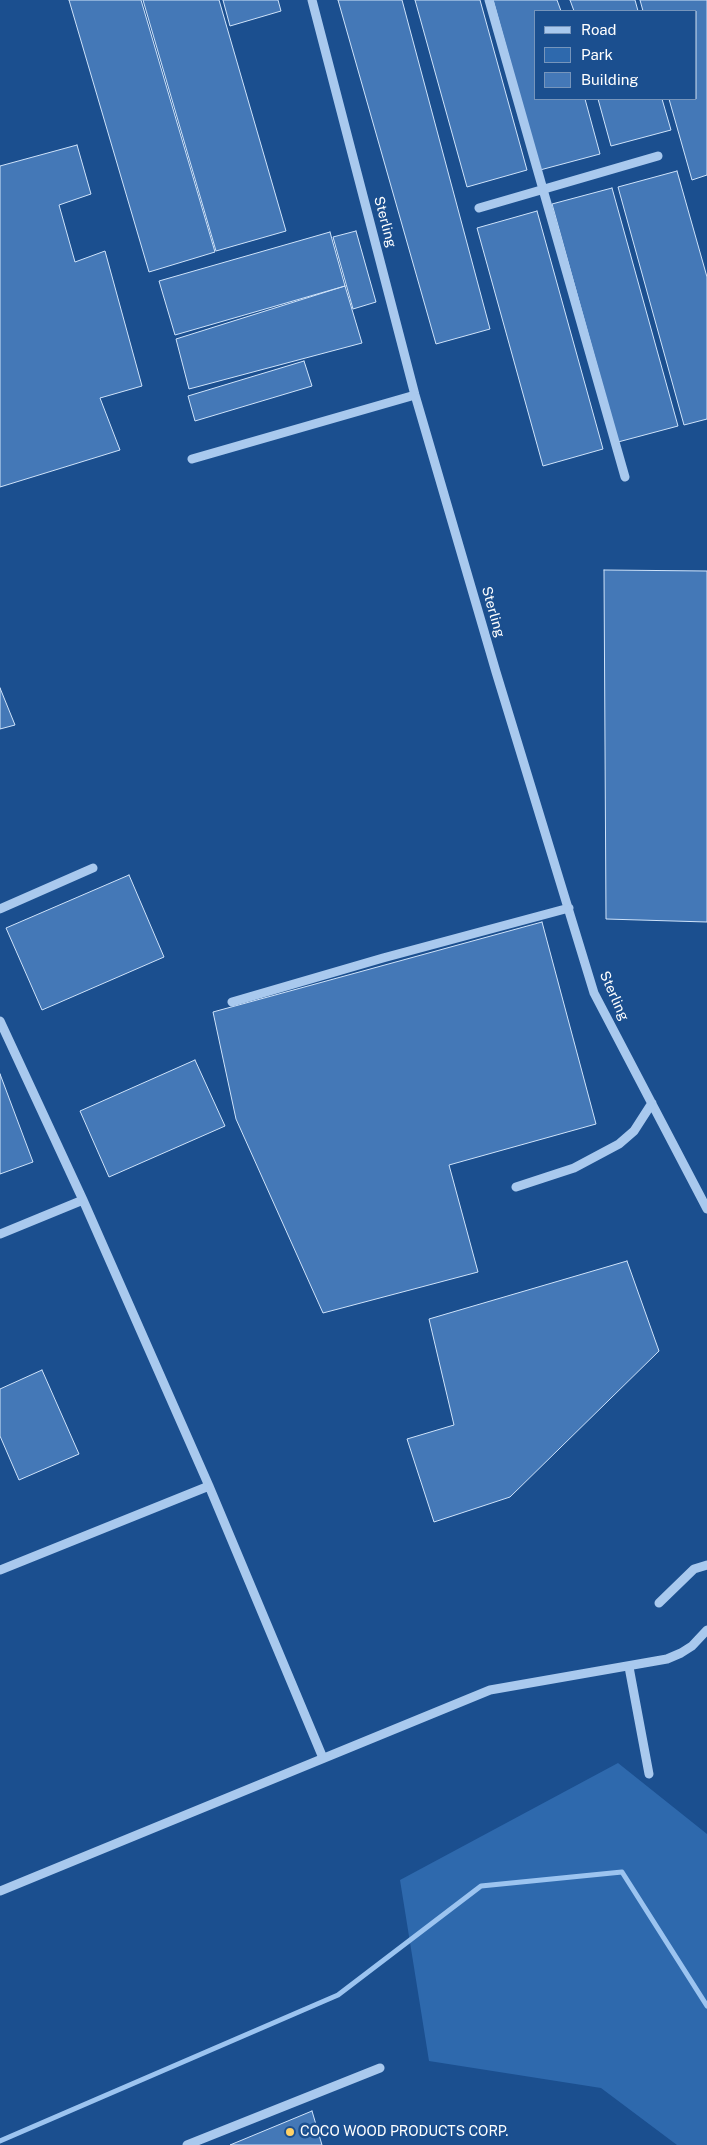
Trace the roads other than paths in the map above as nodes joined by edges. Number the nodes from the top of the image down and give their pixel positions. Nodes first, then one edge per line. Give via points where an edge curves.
1 (312, 0) edge
2 (488, 0) edge
3 (658, 156) dead end
4 (542, 189) junction
5 (479, 208) dead end
6 (415, 395) junction
7 (192, 460) dead end
8 (625, 477) dead end
9 (93, 868) dead end
10 (569, 908) junction
11 (0, 909) edge
12 (232, 1002) dead end
13 (0, 1021) edge
14 (652, 1103) junction
15 (516, 1187) dead end
16 (82, 1200) junction
17 (707, 1210) edge
18 (0, 1234) edge
19 (209, 1486) junction
20 (707, 1565) edge
21 (0, 1570) edge
22 (659, 1603) dead end
23 (707, 1630) edge
24 (629, 1666) junction
25 (323, 1758) junction
26 (649, 1774) dead end
27 (0, 1891) edge
28 (380, 2068) dead end
29 (187, 2145) edge

1 - 6 street, Sterling
2 - 4 street
3 - 4 street
4 - 5 street
4 - 8 street
6 - 7 street
6 - 10 street, Sterling
9 - 11 street
10 - 12 street
10 - 14 street, Sterling via 594,992
13 - 16 street
14 - 15 street via 634,1131 619,1144 574,1168
14 - 17 street, Sterling
16 - 18 street
16 - 19 street
19 - 21 street
19 - 25 street
20 - 22 street via 694,1569
23 - 24 street via 681,1653
24 - 25 street via 490,1690
24 - 26 street
25 - 27 street
28 - 29 street

